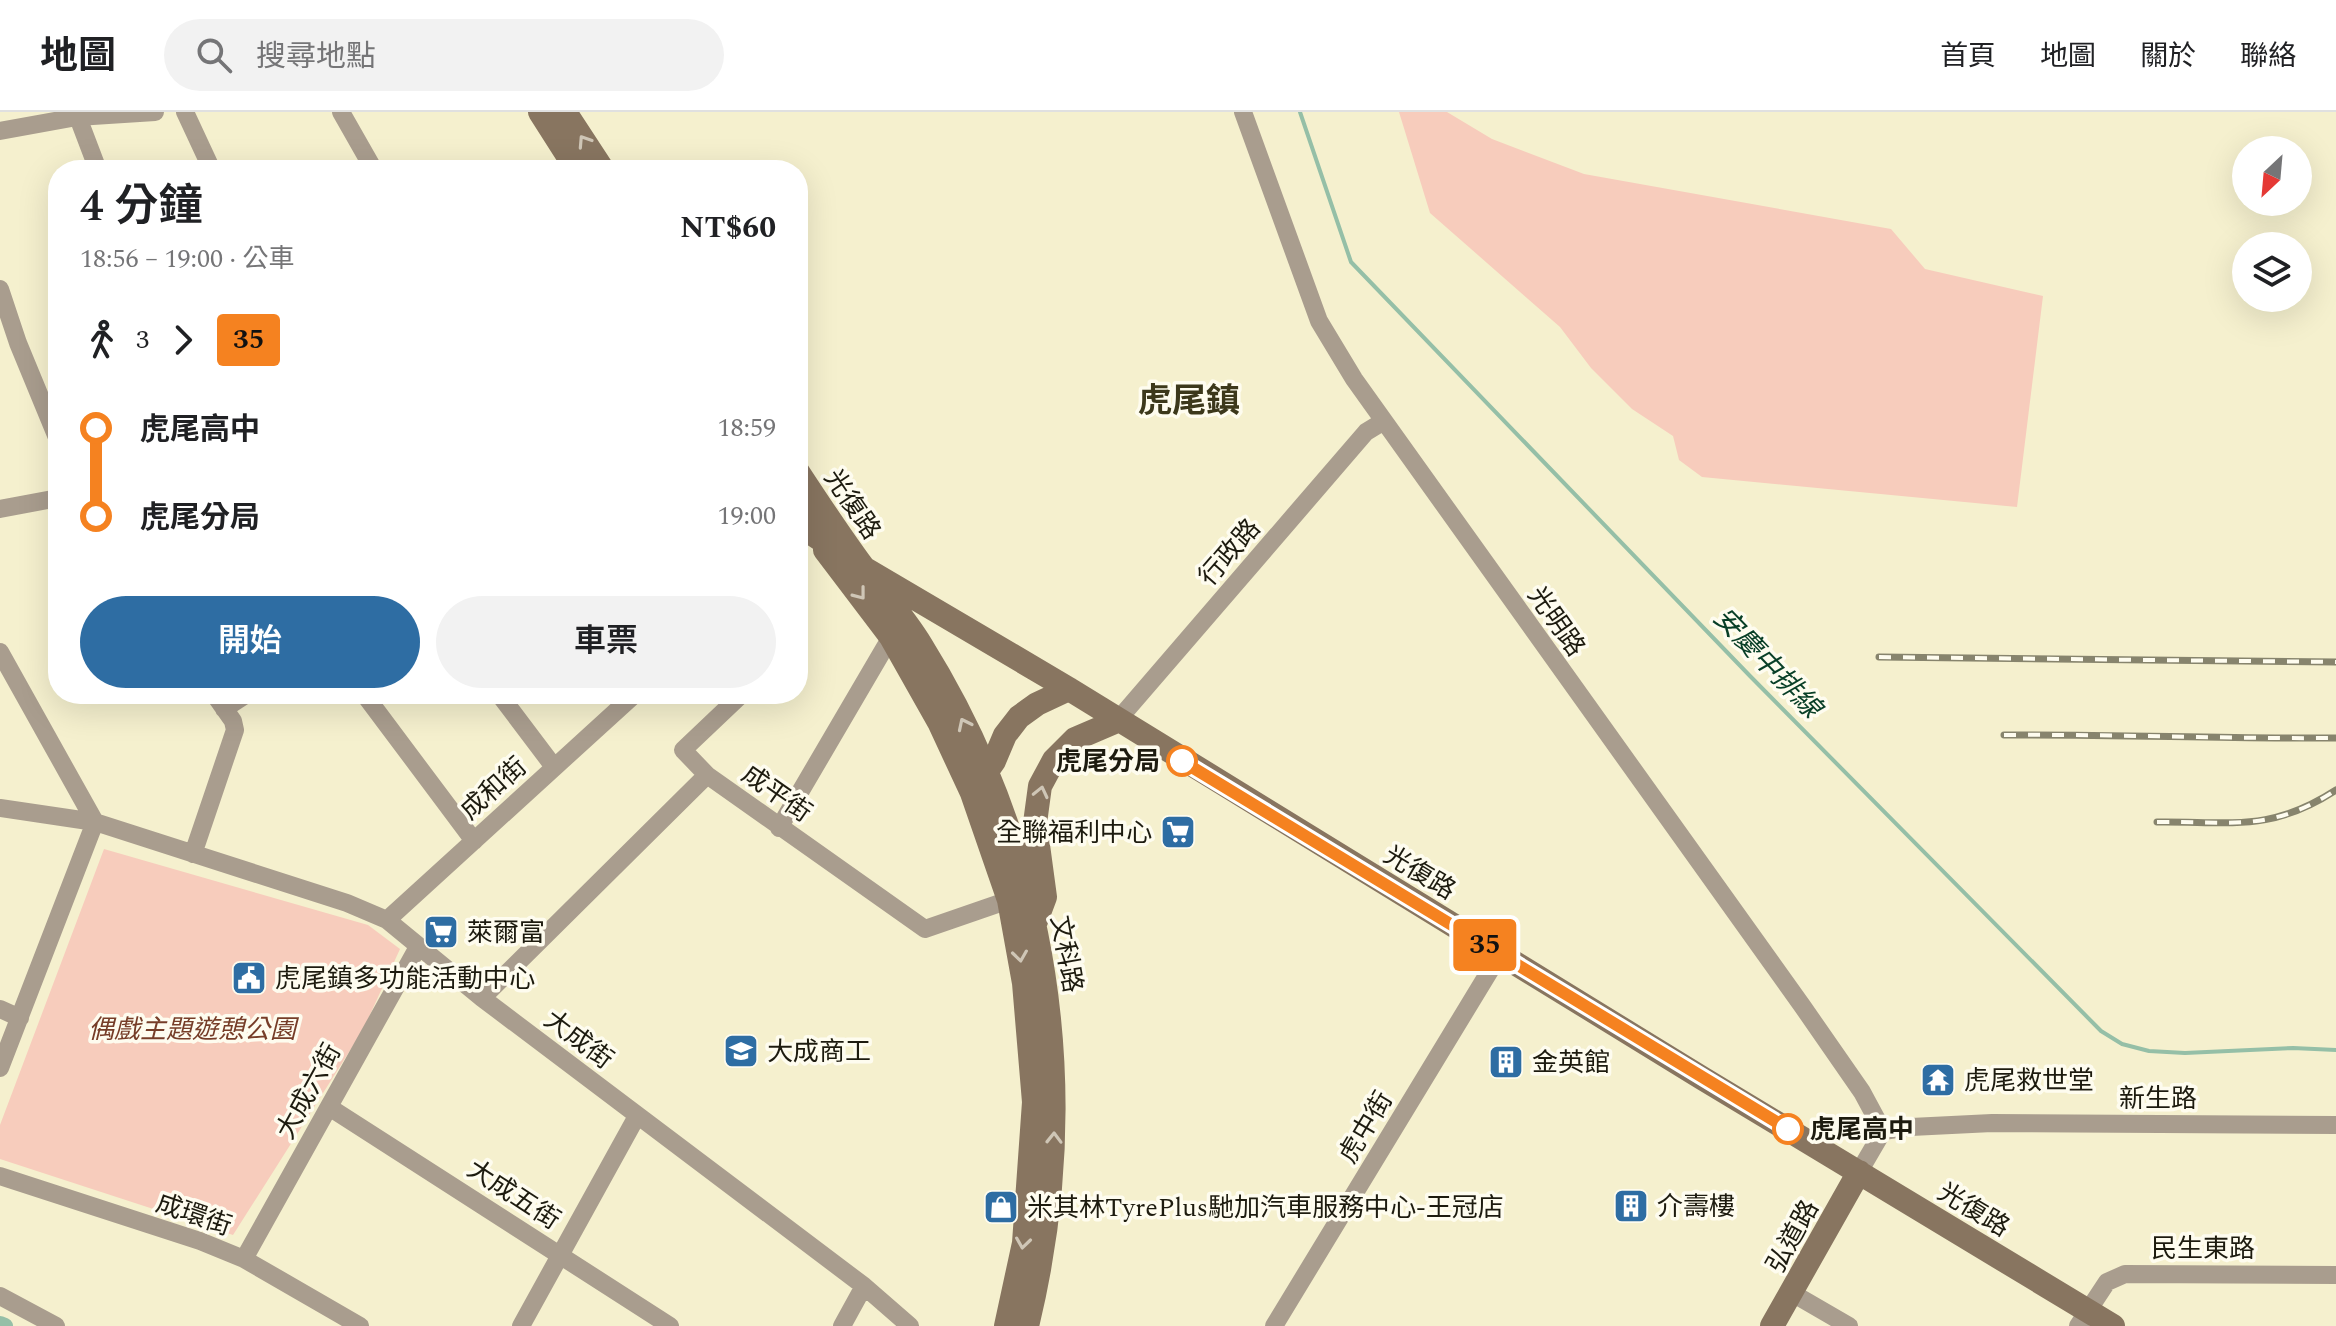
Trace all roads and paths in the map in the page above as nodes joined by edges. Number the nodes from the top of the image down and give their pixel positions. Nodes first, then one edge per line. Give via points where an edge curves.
1 (155, 112) edge
2 (185, 112) edge
3 (341, 112) edge
4 (540, 112) edge
5 (565, 112) edge
6 (1243, 112) edge
7 (76, 114) edge
8 (0, 131) edge
9 (94, 160) edge
10 (207, 160) edge
11 (368, 160) edge
12 (571, 160) edge
13 (596, 160) edge
14 (0, 289) edge
15 (48, 416) edge
16 (1384, 421) junction
17 (808, 487) edge
18 (48, 500) edge
19 (0, 509) edge
20 (808, 534) edge
21 (808, 535) edge
22 (862, 567) junction
23 (902, 618) junction
24 (0, 652) edge
25 (1069, 689) junction
26 (220, 704) edge
27 (371, 704) edge
28 (507, 704) edge
29 (624, 704) edge
30 (731, 704) edge
31 (1117, 721) junction
32 (554, 767) junction
33 (987, 771) junction
34 (707, 775) junction
35 (972, 793) junction
36 (0, 808) edge
37 (95, 822) junction
38 (779, 828) junction
39 (474, 841) junction
40 (193, 854) junction
41 (1009, 900) junction
42 (387, 920) junction
43 (1035, 923) junction
44 (418, 947) junction
45 (1500, 954) junction
46 (482, 998) junction
47 (0, 1009) edge
48 (20, 1018) junction
49 (0, 1068) edge
50 (329, 1107) junction
51 (637, 1116) junction
52 (2336, 1125) edge
53 (1883, 1131) junction
54 (1859, 1172) junction
55 (0, 1176) edge
56 (560, 1255) junction
57 (244, 1259) junction
58 (2336, 1275) edge
59 (864, 1286) junction
60 (1792, 1293) junction
61 (0, 1296) edge
62 (2083, 1318) edge
63 (56, 1326) edge
64 (360, 1326) edge
65 (521, 1326) edge
66 (670, 1326) edge
67 (842, 1326) edge
68 (910, 1326) edge
69 (1006, 1326) edge
70 (1027, 1326) edge
71 (1274, 1326) edge
72 (1772, 1326) edge
73 (1849, 1326) edge
74 (2113, 1326) edge

1 - 7 street
2 - 10 street
3 - 11 street
4 - 12 main road
13 -> 5 main road
6 - 16 street, 光明路 via 1319,321
7 - 8 street
7 - 9 street
14 - 15 street
16 - 31 street, 行政路 via 1366,432
16 - 53 street, 光明路 via 1803,1007
17 - 22 main road, 光復路
18 - 19 street
20 - 22 main road, 光復路
21 -> 23 main road, 文科路
22 - 23 main road, 文科路
23 - 25 main road, 光復路
33 -> 23 main road, 文科路
23 - 35 main road, 文科路 via 939,722
23 - 38 street
24 - 37 street
25 - 31 main road, 光復路
25 - 33 main road via 1019,717
26 - 40 street via 235,730
27 - 39 street
28 - 32 street
29 - 32 street, 成和街
30 - 34 street via 683,750
43 -> 31 main road via 1045,897 1035,823 1040,786 1054,760 1075,739
31 - 45 main road, 光復路
32 - 39 street, 成和街
33 - 35 main road
33 - 43 main road, 文科路
34 - 38 street, 成平街
34 - 46 street, 成平街
35 - 41 main road, 文科路
36 - 37 street, 大成街
37 - 40 street, 大成街
37 - 48 street
38 - 41 street, 成平街 via 925,929
39 - 42 street, 成和街
40 - 42 street, 大成街
41 -> 69 main road, 文科路 via 1024,983 1034,1102 1024,1243
42 - 44 street, 大成街
70 -> 43 main road, 文科路 via 1055,1148 1052,1045
44 - 46 street, 大成街
44 - 50 street, 大成六街
45 - 54 main road, 光復路
45 - 71 street, 虎中街
46 - 51 street, 大成街
47 - 48 street
48 - 49 street
50 - 56 street, 大成五街
50 - 57 street, 大成六街
51 - 56 street
51 - 59 street, 大成街
52 - 53 street, 新生路 via 1992,1123
53 - 54 street
54 - 60 main road, 弘道路
54 - 62 main road, 光復路
55 - 57 street, 成環街
56 - 65 street
56 - 66 street, 大成五街
57 - 64 street, 成環街
58 - 62 street, 民生東路 via 2125,1274 2107,1282
59 - 67 street
59 - 68 street, 大成街
60 - 72 main road, 弘道路
60 - 73 street
61 - 63 street
62 - 74 main road, 光復路

